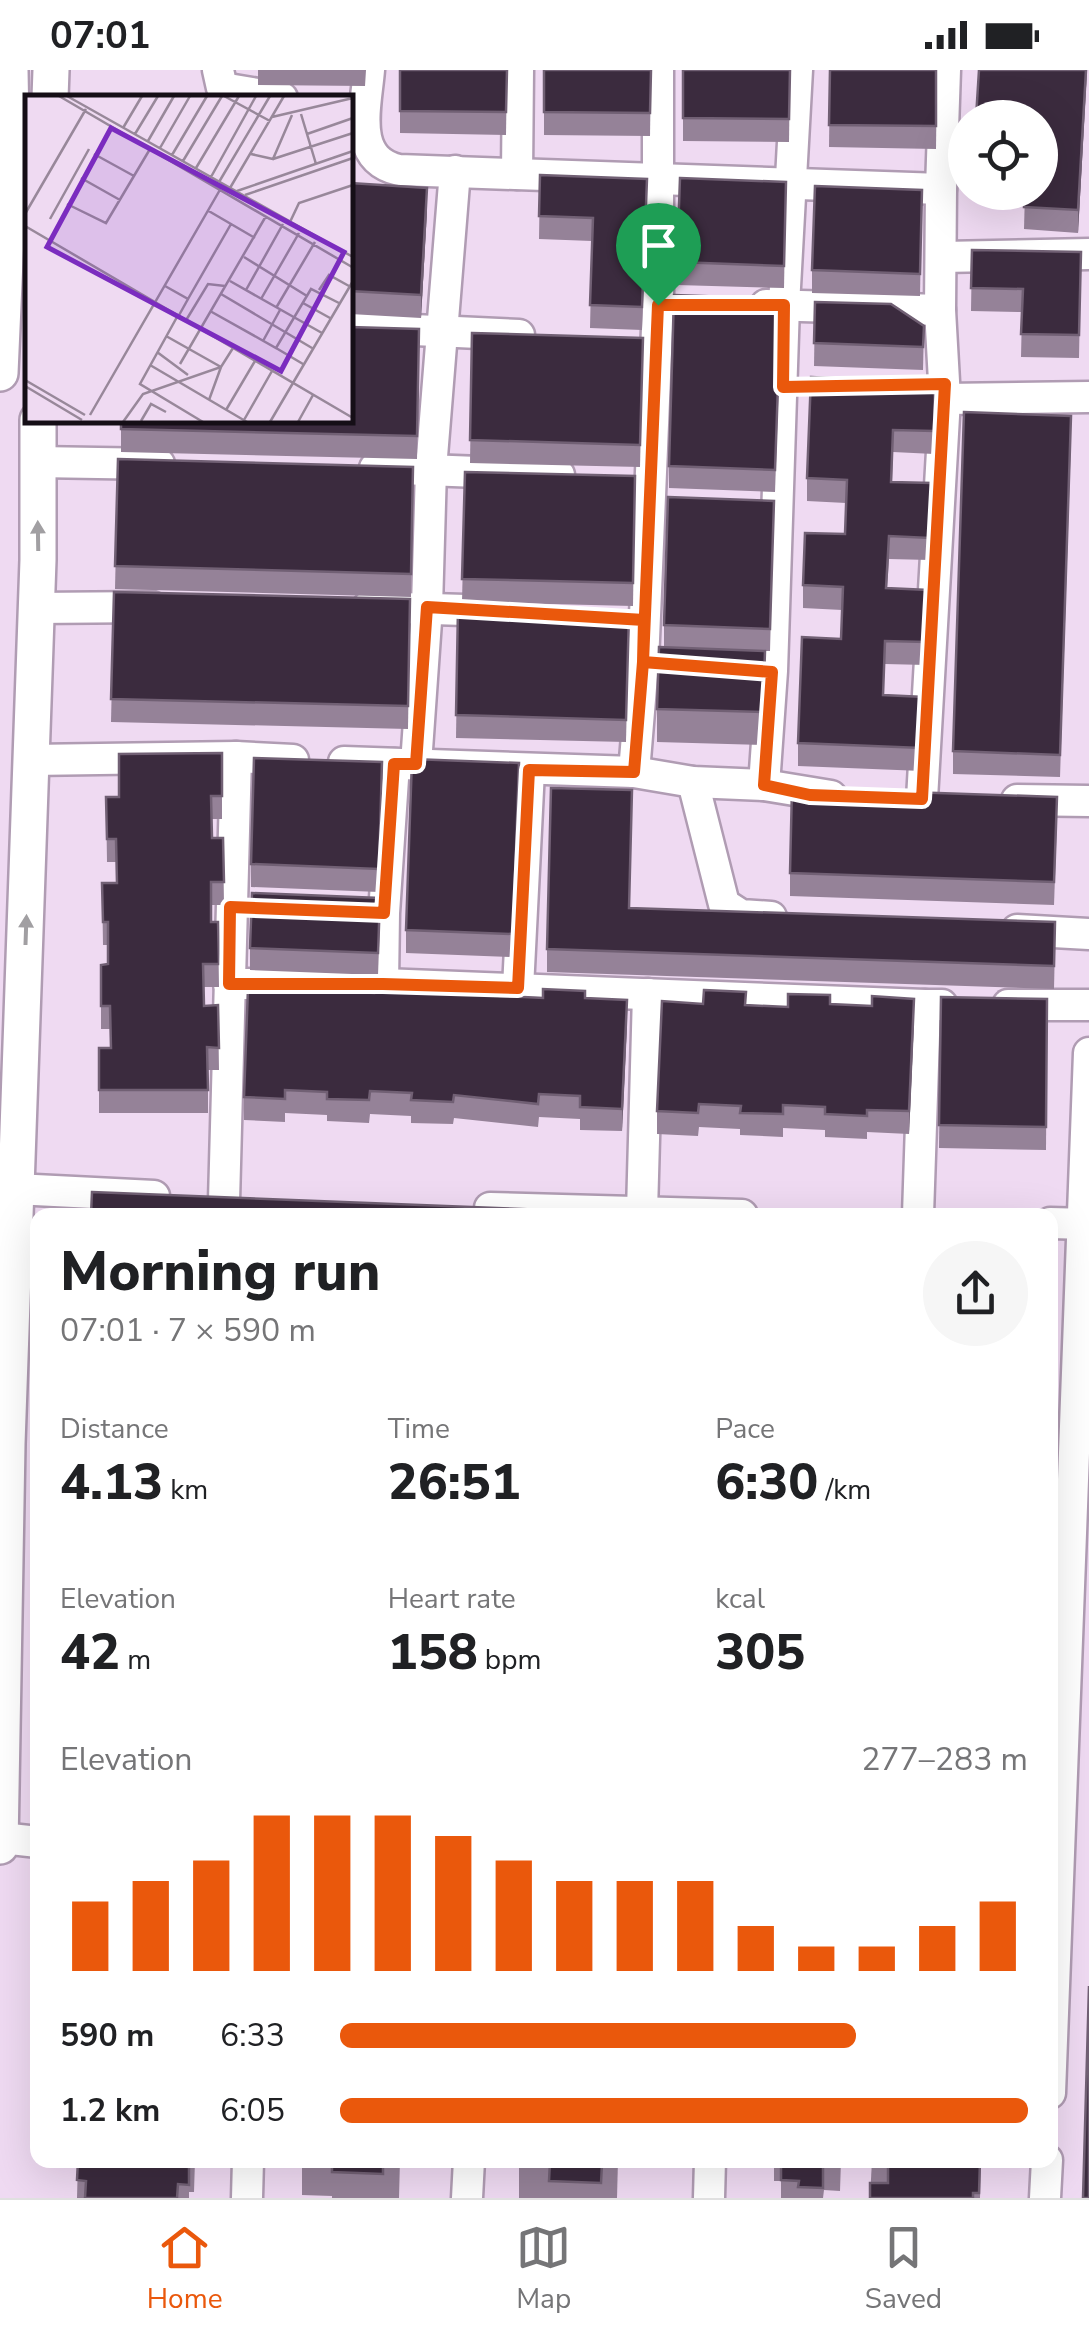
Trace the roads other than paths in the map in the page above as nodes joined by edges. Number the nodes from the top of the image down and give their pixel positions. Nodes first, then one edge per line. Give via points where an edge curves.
1 (10, 70) edge
2 (52, 70) edge
3 (218, 70) edge
4 (369, 70) edge
5 (518, 70) edge
6 (658, 70) edge
7 (797, 70) edge
8 (945, 70) edge
9 (50, 95) edge
10 (264, 95) edge
11 (358, 106) edge
12 (455, 171) junction
13 (517, 174) junction
14 (657, 178) junction
15 (792, 184) junction
16 (941, 189) junction
17 (1089, 254) edge
18 (943, 257) junction
19 (658, 305) junction
20 (694, 305) edge
21 (730, 305) edge
22 (784, 305) junction
23 (940, 310) junction
24 (352, 327) edge
25 (442, 331) junction
26 (540, 336) edge
27 (0, 373) edge
28 (909, 385) edge
29 (819, 386) edge
30 (783, 387) junction
31 (945, 392) junction
32 (1089, 397) edge
33 (38, 422) edge
34 (37, 462) junction
35 (194, 465) edge
36 (352, 468) edge
37 (431, 469) junction
38 (650, 492) junction
39 (686, 507) edge
40 (740, 510) edge
41 (776, 512) junction
42 (172, 607) edge
43 (348, 607) edge
44 (427, 607) junction
45 (35, 608) junction
46 (526, 613) edge
47 (643, 662) junction
48 (680, 665) edge
49 (735, 669) edge
50 (772, 672) junction
51 (236, 757) junction
52 (31, 760) junction
53 (405, 764) junction
54 (529, 770) junction
55 (634, 772) junction
56 (693, 782) junction
57 (764, 785) junction
58 (922, 799) junction
59 (960, 800) edge
60 (996, 800) edge
61 (1089, 801) edge
62 (230, 907) junction
63 (268, 908) edge
64 (799, 918) edge
65 (992, 929) edge
66 (1089, 934) edge
67 (229, 984) junction
68 (383, 984) junction
69 (518, 988) junction
70 (648, 994) junction
71 (1089, 1004) edge
72 (925, 1005) junction
73 (12, 1021) edge
74 (1089, 1053) edge
75 (10, 1105) edge
76 (15, 1189) junction
77 (642, 1208) edge
78 (918, 1208) edge
79 (1058, 1224) edge
80 (1086, 1224) edge
81 (1, 1838) edge
82 (30, 1841) edge
83 (0, 1846) edge
84 (1058, 1900) edge
85 (248, 2168) edge
86 (469, 2168) edge
87 (710, 2168) edge
88 (1047, 2168) edge
89 (247, 2198) edge
90 (467, 2198) edge
91 (709, 2198) edge
92 (1046, 2198) edge

1 - 27 street
2 - 9 street
3 - 10 street via 222,88
4 - 11 street
5 - 13 street
6 - 14 street
7 - 15 street
8 - 16 street
11 - 12 street via 376,161 399,170
12 - 13 street
12 - 25 street
13 - 14 street
14 - 15 street
14 - 19 street
15 - 16 street
15 - 22 street
16 - 18 street
17 - 18 street
18 - 23 street
19 - 20 street
19 - 38 street via 647,342
21 - 22 street
22 - 23 street
22 - 30 street
23 - 31 street
24 - 25 street
25 - 26 street
25 - 37 street
28 - 31 street
29 - 30 street
30 - 41 street
31 - 32 street
31 - 58 street
33 - 34 street
34 - 35 street
45 -> 34 street
36 - 37 street
37 - 38 street via 605,477
37 - 44 street
38 - 39 street
38 - 47 street via 634,620
40 - 41 street
41 - 50 street
42 - 45 street
43 - 44 street
44 - 46 street
44 - 53 street
45 - 52 street
47 - 48 street
47 - 55 street
49 - 50 street
50 - 57 street
51 - 52 street
51 - 53 street
51 - 62 street
73 -> 52 street
53 - 54 street
53 - 68 street via 374,912
54 - 55 street
54 - 69 street
55 - 56 street
56 - 57 street
56 - 64 street via 724,904 741,915
57 - 58 street via 810,795
58 - 59 street
60 - 61 street
62 - 63 street
62 - 67 street
65 - 66 street
67 - 68 street
67 - 76 street via 234,1202
68 - 69 street
69 - 70 street
70 - 72 street
70 - 77 street
71 - 72 street
72 - 78 street
73 - 75 street
74 - 80 street
75 - 76 street
76 - 81 street
79 - 80 street
80 - 84 street
81 - 82 street
81 - 83 street
85 - 89 street
86 - 90 street
87 - 91 street
88 - 92 street

